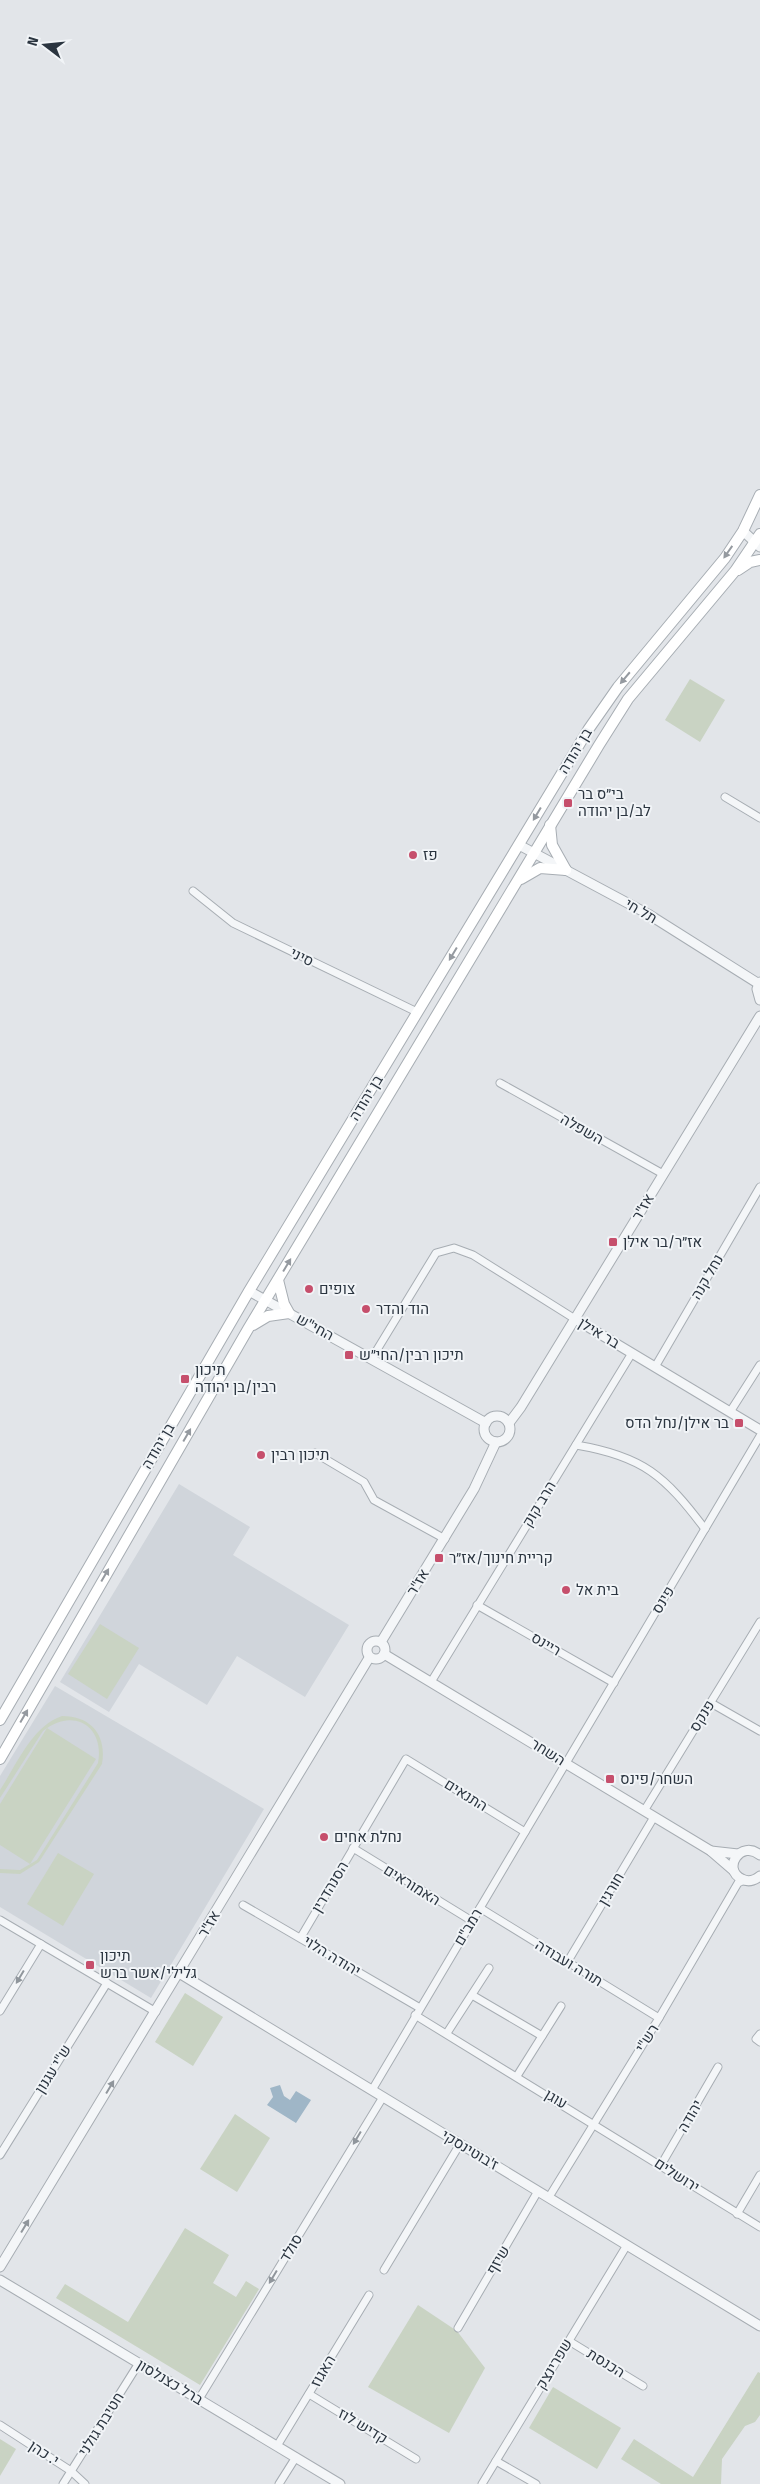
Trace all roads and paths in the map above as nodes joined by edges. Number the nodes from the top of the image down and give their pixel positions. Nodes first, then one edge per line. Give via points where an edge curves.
1 (760, 495) edge
2 (743, 531) junction
3 (760, 534) edge
4 (757, 545) edge
5 (760, 560) edge
6 (735, 572) junction
7 (725, 797) dead end
8 (760, 818) edge
9 (550, 825) junction
10 (519, 845) junction
11 (534, 853) junction
12 (566, 870) junction
13 (517, 882) junction
14 (193, 891) dead end
15 (759, 983) edge
16 (760, 1000) edge
17 (417, 1012) junction
18 (760, 1016) edge
19 (500, 1083) dead end
20 (663, 1174) junction
21 (760, 1187) edge
22 (278, 1280) junction
23 (249, 1291) junction
24 (266, 1300) junction
25 (289, 1313) junction
26 (575, 1319) junction
27 (248, 1329) junction
28 (632, 1353) junction
29 (372, 1358) junction
30 (760, 1365) edge
31 (655, 1366) junction
32 (730, 1412) junction
33 (486, 1423) junction
34 (509, 1423) junction
35 (760, 1430) edge
36 (760, 1436) edge
37 (496, 1442) junction
38 (576, 1445) junction
39 (316, 1453) dead end
40 (705, 1529) junction
41 (444, 1539) junction
42 (478, 1605) junction
43 (759, 1626) edge
44 (381, 1642) junction
45 (384, 1654) junction
46 (369, 1658) junction
47 (431, 1682) junction
48 (614, 1683) junction
49 (711, 1702) junction
50 (0, 1720) edge
51 (760, 1731) edge
52 (0, 1758) edge
53 (406, 1759) joint
54 (566, 1764) junction
55 (644, 1811) junction
56 (654, 1817) junction
57 (525, 1832) junction
58 (353, 1848) junction
59 (711, 1851) junction
60 (738, 1854) junction
61 (760, 1854) edge
62 (733, 1870) junction
63 (754, 1880) edge
64 (243, 1905) dead end
65 (480, 1908) junction
66 (0, 1920) edge
67 (472, 1921) junction
68 (300, 1937) junction
69 (41, 1944) junction
70 (568, 1962) junction
71 (489, 1968) dead end
72 (179, 1973) junction
73 (107, 1983) junction
74 (472, 1995) junction
75 (561, 2006) dead end
76 (0, 2011) edge
77 (418, 2011) junction
78 (156, 2012) junction
79 (659, 2018) junction
80 (447, 2033) junction
81 (542, 2036) junction
82 (718, 2067) dead end
83 (517, 2076) junction
84 (372, 2090) junction
85 (383, 2097) junction
86 (594, 2123) junction
87 (460, 2144) junction
88 (0, 2155) edge
89 (661, 2165) junction
90 (760, 2175) edge
91 (538, 2191) junction
92 (549, 2198) junction
93 (737, 2214) junction
94 (760, 2227) edge
95 (627, 2245) junction
96 (0, 2267) edge
97 (384, 2270) dead end
98 (0, 2271) edge
99 (0, 2279) edge
100 (369, 2295) dead end
101 (760, 2326) edge
102 (458, 2328) dead end
103 (569, 2341) junction
104 (139, 2363) junction
105 (643, 2386) dead end
106 (309, 2394) junction
107 (199, 2399) junction
108 (0, 2425) edge
109 (277, 2446) junction
110 (296, 2457) junction
111 (416, 2459) dead end
112 (496, 2461) junction
113 (72, 2471) junction
114 (63, 2484) edge
115 (85, 2484) edge
116 (280, 2484) edge
117 (340, 2484) edge
118 (482, 2484) edge
119 (536, 2484) edge

1 - 2 main road, בן יהודה
2 - 3 street
2 - 4 street
2 -> 10 main road, בן יהודה via 725,558 618,687 588,730
3 - 4 main road, בן יהודה
4 - 6 main road, בן יהודה
5 - 6 main road via 750,562
6 - 9 main road, בן יהודה via 628,699
7 - 8 street
9 - 11 main road, בן יהודה
9 - 12 main road via 552,845
10 - 11 street, תל חי
10 -> 17 main road, בן יהודה
11 - 12 street, תל חי
11 - 13 main road, בן יהודה
12 - 13 main road via 540,868
12 - 15 street, תל חי via 648,914
22 -> 13 main road, בן יהודה
14 - 17 street, סיני via 233,923
15 - 16 street via 757,995
17 - 23 main road, בן יהודה
18 - 20 street, אז"ר
19 - 20 street, השפלה
20 - 26 street, אז"ר
21 - 31 street, נחל קנה
22 - 24 main road, בן יהודה
22 - 25 main road
23 - 24 street, החי"ש
23 - 50 main road, בן יהודה
24 - 25 street, החי"ש
24 - 27 main road, בן יהודה
25 - 27 main road via 268,1316
25 - 29 street, החי"ש
26 - 28 street, בר אילן
26 - 29 street, בר אילן via 473,1255 454,1248 436,1253
26 - 34 street, אז"ר
52 -> 27 main road, בן יהודה
28 - 31 street, בר אילן
28 - 38 street, הרב קוק
29 - 33 street, החי"ש
30 - 32 street
31 - 32 street, בר אילן
32 - 35 street, בר אילן
33 - 34 street via 495,1416 503,1417
33 - 37 street via 486,1435
34 - 37 street via 509,1434
36 - 40 street, פינס
37 - 41 street, אז"ר via 474,1489
38 - 40 street via 601,1449 650,1470 682,1499
38 - 42 street, הרב קוק
39 - 41 street via 364,1482 374,1500
40 - 48 street, פינס
41 - 44 street, אז"ר
42 - 47 street, הרב קוק
42 - 48 street, ריינס
43 - 49 street, פנקס
44 - 45 street
44 - 46 street via 369,1643 366,1652
45 - 46 street via 378,1660
45 - 47 street, השחר
46 - 72 street, אז"ר
47 - 54 street, השחר
48 - 54 street, פינס
49 - 51 street
49 - 55 street, פנקס
53 - 57 street, התנאים
53 - 58 street, הסנהדרין
54 - 55 street, השחר
54 - 57 street, רמב"ם
55 - 56 street, השחר
56 - 59 street, השחר
56 - 70 street, חורגין
57 - 65 street, רמב"ם
58 - 67 street, האמוראים
58 - 68 street, הסנהדרין
59 - 60 street, השחר
59 - 62 street, השחר
60 - 61 street, השחר via 746,1850
60 - 62 street
62 - 63 street, השחר via 737,1876
63 - 79 street, רש"י via 738,1883
64 - 68 street, יהודה הלוי
65 - 67 street, רמב"ם
65 - 70 street, תורה ועבודה
66 - 69 street
67 - 77 street, רמב"ם
68 - 77 street, יהודה הלוי
69 - 73 street
69 -> 76 street
70 - 79 street, תורה ועבודה
71 - 74 street
72 - 78 street, אז"ר
72 - 84 street, ז'בוטינסקי
73 - 78 street
73 - 88 street, ש"י עגנון
74 - 80 street
74 - 81 street
75 - 81 street
77 - 80 street, עוגן
77 - 84 street, רמב"ם
96 -> 78 street, אז"ר
79 - 86 street, רש"י
80 - 83 street, עוגן
81 - 83 street
82 - 89 street, יהודה
83 - 86 street, עוגן
84 - 85 street, ז'בוטינסקי
85 - 87 street, ז'בוטינסקי
85 -> 107 street, סולד
86 - 89 street, ירושלים
86 - 92 street, רש"י
87 - 91 street, ז'בוטינסקי
87 - 97 street
89 - 93 street, ירושלים
90 - 93 street
91 - 92 street, ז'בוטינסקי
91 - 102 street, שיזף
92 - 95 street, ז'בוטינסקי
93 - 94 street, ירושלים
95 - 101 street, ז'בוטינסקי
95 - 103 street, שפרינצק
98 - 99 street
99 - 104 street, ברל כצנלסון
100 - 106 street, האגוז
103 - 105 street, הכנסת
103 - 112 street, שפרינצק
104 - 107 street, ברל כצנלסון
104 - 113 street, חטיבת גולני
106 - 109 street, האגוז
106 - 111 street, קדיש לוז
107 - 109 street, ברל כצנלסון
108 - 113 street, י. כהן
109 - 110 street, ברל כצנלסון
110 - 116 street
110 - 117 street, ברל כצנלסון
112 - 118 street, שפרינצק
112 - 119 street
113 - 114 street, חטיבת גולני
113 - 115 street, י. כהן

